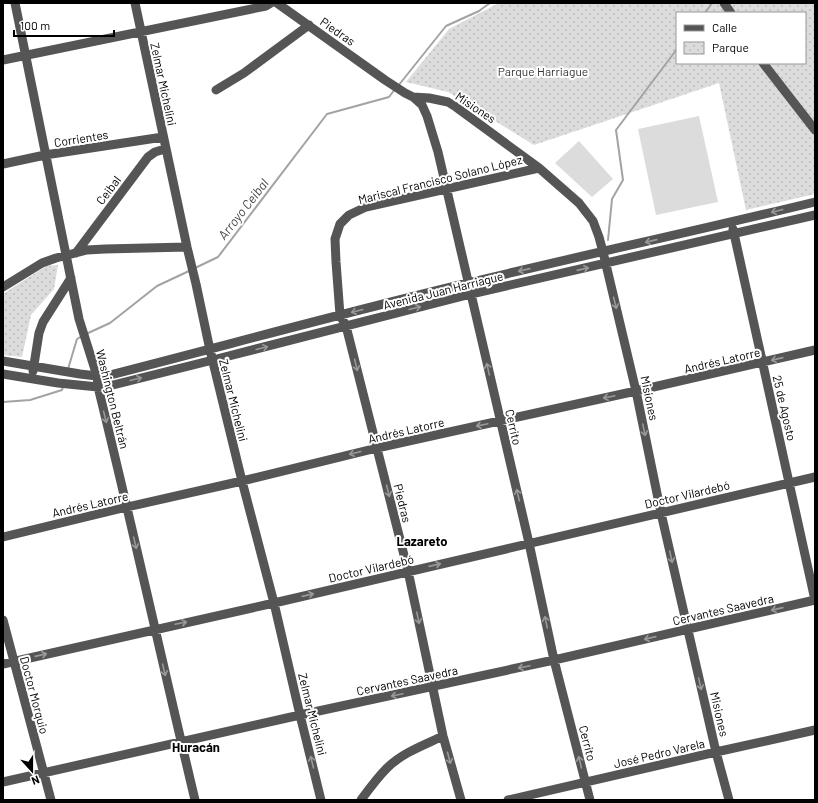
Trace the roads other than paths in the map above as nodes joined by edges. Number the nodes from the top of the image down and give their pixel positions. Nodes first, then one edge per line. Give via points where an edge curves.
1 (15, 3) edge
2 (135, 3) edge
3 (271, 3) edge
4 (277, 3) edge
5 (724, 3) edge
6 (730, 12) edge
7 (309, 25) junction
8 (140, 31) junction
9 (25, 56) junction
10 (3, 60) edge
11 (764, 64) edge
12 (385, 80) joint
13 (216, 90) dead end
14 (409, 95) junction
15 (815, 130) edge
16 (163, 137) junction
17 (165, 149) junction
18 (45, 156) junction
19 (3, 164) edge
20 (539, 168) junction
21 (446, 188) junction
22 (815, 202) edge
23 (348, 215) joint
24 (815, 215) edge
25 (732, 222) junction
26 (734, 233) junction
27 (187, 247) junction
28 (603, 252) junction
29 (76, 253) junction
30 (66, 256) junction
31 (605, 264) junction
32 (71, 278) junction
33 (468, 283) junction
34 (3, 287) edge
35 (471, 294) junction
36 (340, 315) junction
37 (346, 326) junction
38 (210, 350) junction
39 (815, 350) edge
40 (212, 360) junction
41 (3, 362) edge
42 (763, 363) junction
43 (34, 367) junction
44 (3, 374) edge
45 (97, 376) junction
46 (32, 379) junction
47 (98, 387) junction
48 (636, 391) junction
49 (500, 421) junction
50 (377, 448) junction
51 (815, 477) edge
52 (242, 481) junction
53 (790, 482) junction
54 (128, 507) junction
55 (661, 513) junction
56 (3, 537) edge
57 (529, 544) junction
58 (408, 571) junction
59 (815, 600) edge
60 (274, 602) junction
61 (3, 620) edge
62 (154, 629) junction
63 (688, 630) junction
64 (554, 660) junction
65 (14, 661) junction
66 (3, 664) edge
67 (433, 687) junction
68 (300, 715) junction
69 (815, 730) edge
70 (443, 736) junction
71 (181, 742) junction
72 (716, 752) junction
73 (43, 773) junction
74 (3, 782) edge
75 (586, 783) junction
76 (50, 800) edge
77 (195, 800) edge
78 (322, 800) edge
79 (361, 800) edge
80 (461, 800) edge
81 (508, 800) edge
82 (590, 800) edge
83 (729, 800) edge

1 - 9 street, Washington Beltrán
2 - 8 street, Zelmar Michelini
3 - 8 street
4 - 7 street, Piedras
5 - 6 street
7 - 12 street, Piedras
7 - 13 street via 244,73
8 - 9 street
8 - 16 street, Zelmar Michelini
9 - 10 street
9 - 18 street, Washington Beltrán
11 - 15 street
12 - 14 street, Cerrito
14 - 20 street, Misiones via 452,104
14 - 21 street, Cerrito via 422,105 427,116
16 - 17 street, Zelmar Michelini
16 - 18 street, Corrientes
17 - 27 street, Zelmar Michelini
17 - 29 street, Ceibal via 155,152 148,158
18 - 19 street, Corrientes
18 - 30 street, Washington Beltrán
20 - 21 street, Mariscal Francisco Solano López
20 - 28 street, Misiones via 580,203 593,221
21 - 23 street, Mariscal Francisco Solano López via 366,207
21 - 33 street, Cerrito
22 -> 25 street, Avenida Juan Harriague
23 - 36 street, Piedras via 340,224 335,239
24 - 26 street, Avenida Juan Harriague
25 - 26 street, 25 de Agosto
25 -> 28 street, Avenida Juan Harriague
26 - 31 street, Avenida Juan Harriague
26 - 42 street, 25 de Agosto
27 - 29 street via 87,250
27 - 38 street, Zelmar Michelini
28 - 31 street, Misiones
28 -> 33 street, Avenida Juan Harriague
29 - 30 street
30 - 32 street, Washington Beltrán
30 - 34 street via 42,263
35 -> 31 street, Avenida Juan Harriague
31 -> 48 street, Misiones
32 - 43 street via 43,322
32 - 45 street, Washington Beltrán via 79,319
33 - 35 street, Cerrito
33 -> 36 street, Avenida Juan Harriague
37 -> 35 street, Avenida Juan Harriague
49 -> 35 street, Cerrito
36 - 37 street, Piedras
36 - 38 street, Avenida Juan Harriague
40 -> 37 street, Avenida Juan Harriague
37 -> 50 street, Piedras
38 - 40 street, Zelmar Michelini
38 - 45 street, Avenida Juan Harriague via 106,376
39 -> 42 street, Andrés Latorre
47 -> 40 street, Avenida Juan Harriague
40 - 52 street, Zelmar Michelini
41 - 43 street, Avenida Juan Harriague
42 - 48 street, Andrés Latorre
42 - 53 street, 25 de Agosto
43 - 45 street, Avenida Juan Harriague
43 - 46 street
44 - 46 street, Avenida Juan Harriague
45 - 47 street, Washington Beltrán
46 - 47 street, Avenida Juan Harriague
47 -> 54 street, Washington Beltrán
48 -> 49 street, Andrés Latorre
48 -> 55 street, Misiones
49 -> 50 street, Andrés Latorre
57 -> 49 street, Cerrito
50 -> 52 street, Andrés Latorre
50 -> 58 street, Piedras
51 - 53 street, Doctor Vilardebó
52 - 54 street, Andrés Latorre
52 - 60 street, Zelmar Michelini
53 - 55 street, Doctor Vilardebó
53 - 59 street, 25 de Agosto
54 - 56 street, Andrés Latorre
54 -> 62 street, Washington Beltrán
55 - 57 street, Doctor Vilardebó
55 -> 63 street, Misiones
58 -> 57 street, Doctor Vilardebó
64 -> 57 street, Cerrito
60 -> 58 street, Doctor Vilardebó
58 -> 67 street, Piedras
59 -> 63 street, Cervantes Saavedra
62 -> 60 street, Doctor Vilardebó
60 - 68 street, Zelmar Michelini
61 - 65 street, Doctor Morquio
65 -> 62 street, Doctor Vilardebó
62 -> 71 street, Washington Beltrán
63 -> 64 street, Cervantes Saavedra
63 -> 72 street, Misiones
64 -> 67 street, Cervantes Saavedra
75 -> 64 street, Cerrito
65 - 66 street, Doctor Vilardebó
65 - 73 street, Doctor Morquio
67 -> 68 street, Cervantes Saavedra
67 - 70 street, Piedras
68 - 71 street, Cervantes Saavedra
78 -> 68 street, Zelmar Michelini
69 - 72 street, José Pedro Varela
70 - 79 street via 398,759 386,769
70 -> 80 street, Piedras
71 - 73 street, Cervantes Saavedra
71 - 77 street, Washington Beltrán
72 - 75 street, José Pedro Varela
72 - 83 street, Misiones
73 - 74 street, Cervantes Saavedra
73 - 76 street, Doctor Morquio
75 - 81 street, José Pedro Varela
75 - 82 street, Cerrito

